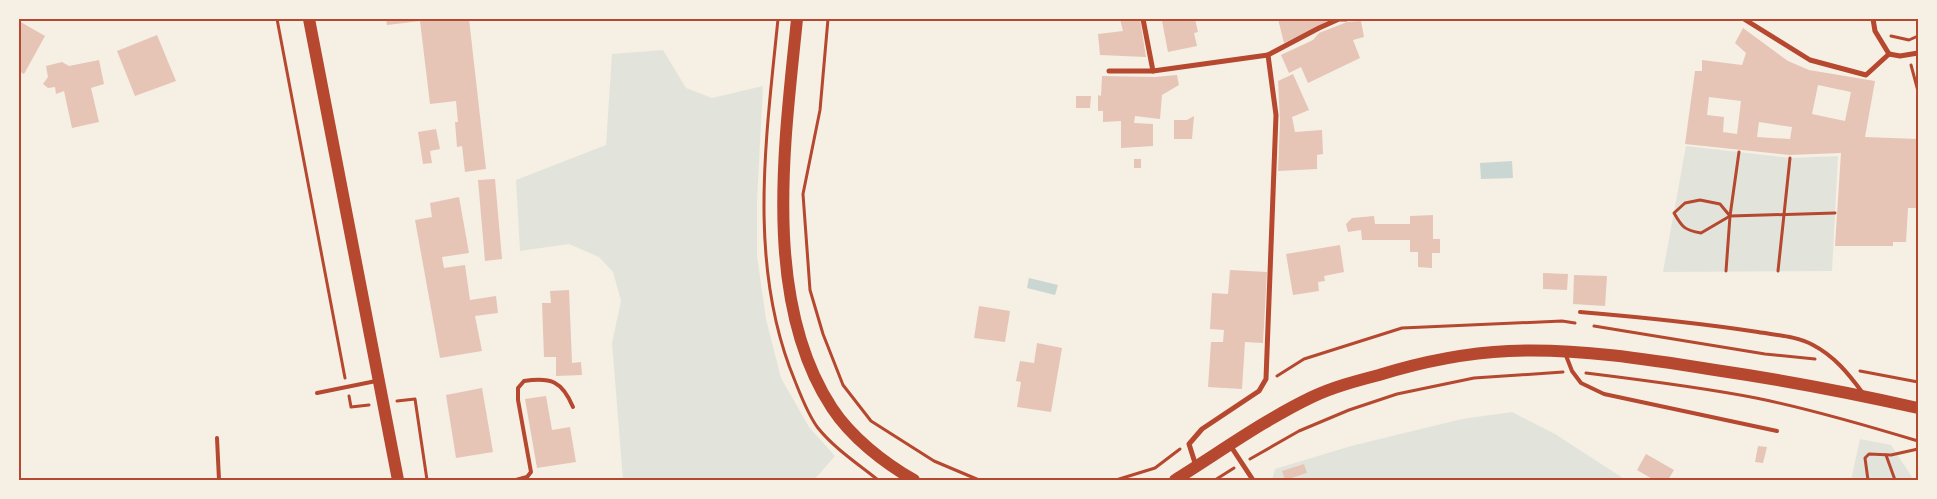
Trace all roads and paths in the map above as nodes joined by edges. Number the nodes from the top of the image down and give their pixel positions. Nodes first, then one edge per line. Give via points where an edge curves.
1 (277, 19) edge
2 (309, 19) edge
3 (797, 19) edge
4 (828, 19) edge
5 (1143, 19) edge
6 (1346, 19) edge
7 (1744, 19) edge
8 (1873, 19) edge
9 (1886, 30) dead end
10 (1918, 36) edge
11 (1918, 53) edge
12 (1889, 54) junction
13 (1268, 55) junction
14 (1909, 55) junction
15 (1109, 71) dead end
16 (1153, 71) junction
17 (1918, 91) edge
18 (1739, 152) dead end
19 (1790, 158) dead end
20 (1835, 213) dead end
21 (1784, 214) junction
22 (1730, 216) junction
23 (1726, 271) dead end
24 (1778, 271) dead end
25 (1580, 312) dead end
26 (1564, 351) junction
27 (1814, 359) dead end
28 (1843, 368) junction
29 (1572, 371) junction
30 (379, 380) junction
31 (1918, 382) edge
32 (347, 387) junction
33 (317, 393) dead end
34 (1865, 395) junction
35 (384, 403) junction
36 (573, 407) dead end
37 (1916, 408) edge
38 (1777, 430) dead end
39 (217, 438) dead end
40 (1918, 441) edge
41 (1230, 445) junction
42 (1918, 449) edge
43 (1886, 455) junction
44 (1242, 463) junction
45 (1196, 467) junction
46 (219, 480) edge
47 (398, 480) edge
48 (428, 480) edge
49 (516, 480) edge
50 (914, 480) edge
51 (979, 480) edge
52 (1175, 480) edge
53 (1215, 480) edge
54 (1253, 480) edge
55 (1868, 480) edge
56 (1894, 480) edge

1 - 32 path
2 - 30 main road
3 - 50 main road via 782,194 791,298 808,361 832,408 867,446
4 - 51 path via 820,110 802,194 810,290 823,334 843,385 872,421 934,461
5 - 16 street
6 - 13 street via 1319,28
7 - 12 street via 1810,60 1866,75
8 - 12 street via 1875,31
9 - 10 path via 1890,36 1908,40
11 - 14 street
12 - 14 street
13 - 16 street
13 - 45 street via 1276,115 1266,379 1259,391 1202,429 1189,444
14 - 17 path
15 - 16 street
18 - 22 path
19 - 21 path
20 - 21 path
21 - 22 path
21 - 24 path
22 - 22 path via 1720,204 1700,200 1685,203 1674,213 1687,230 1701,233
22 - 23 path
25 - 28 lane via 1792,338 1812,344 1832,356
26 - 29 lane
26 - 34 main road via 1689,366
26 - 41 main road via 1470,354 1392,371 1312,397
27 - 28 path
28 - 31 path
28 - 34 lane
29 - 38 lane via 1581,383 1604,394
29 - 40 path via 1756,398
29 - 44 path via 1474,378 1398,394 1299,431
30 - 32 lane
30 - 35 main road
32 - 33 lane
32 - 35 path via 351,407
34 - 37 main road
35 - 47 main road
35 - 48 path via 414,399
36 - 49 lane via 558,384 542,378 524,381 518,388 531,472 527,477
39 - 46 lane
41 - 44 street
41 - 45 main road
42 - 43 path
43 - 55 path via 1869,454 1864,458
43 - 56 path
44 - 53 path
44 - 54 street
45 - 52 main road

